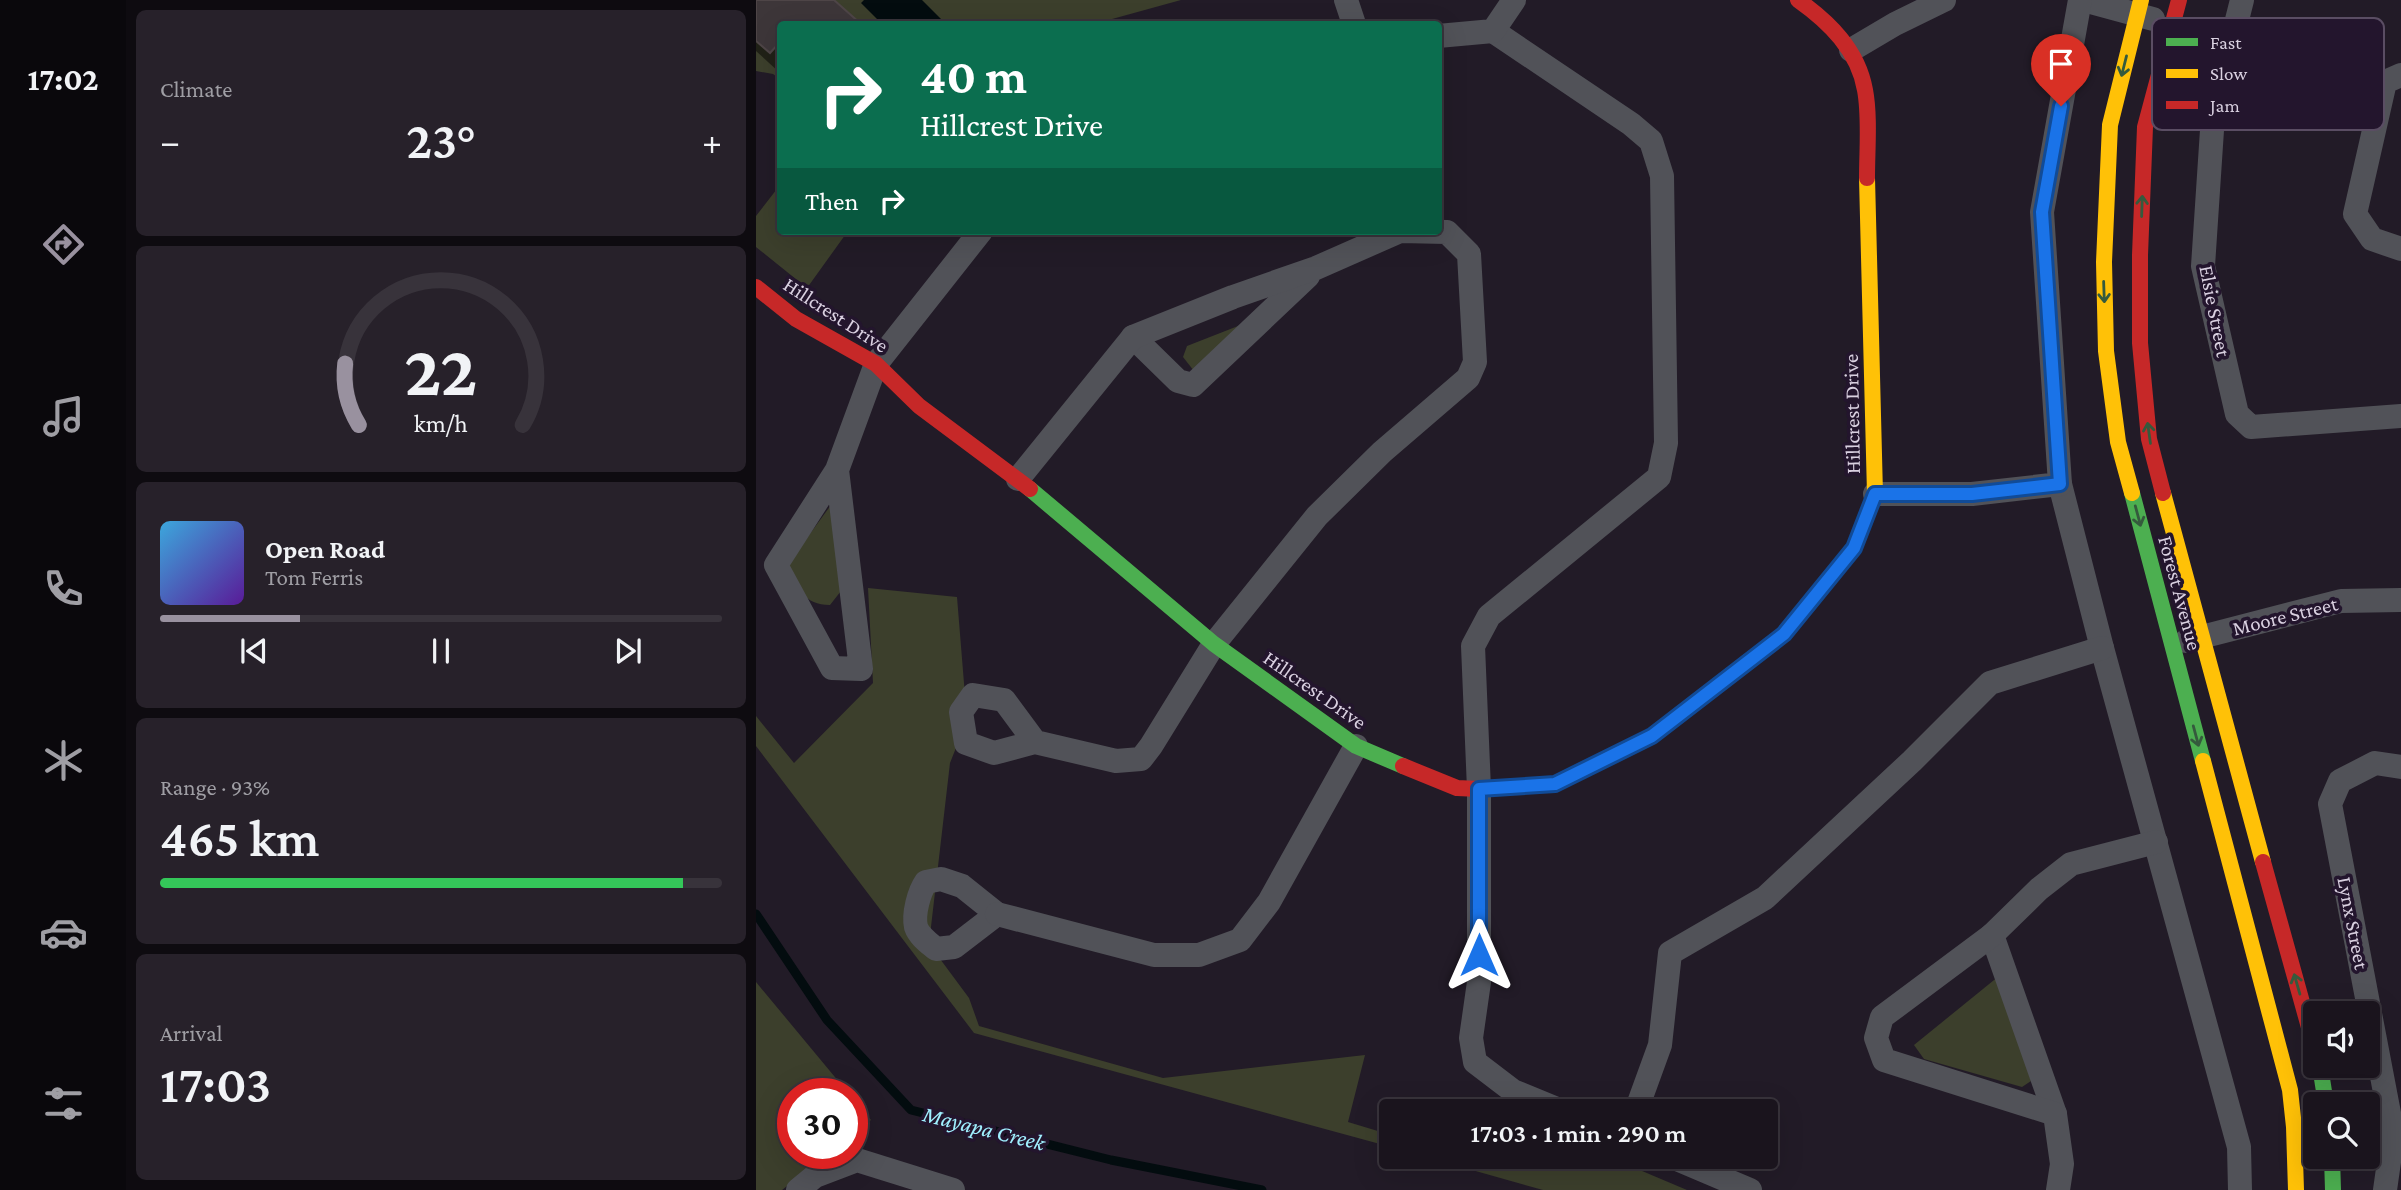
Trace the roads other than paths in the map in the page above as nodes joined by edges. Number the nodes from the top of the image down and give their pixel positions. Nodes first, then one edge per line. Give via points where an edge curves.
1 (1346, 0) edge
2 (1514, 0) edge
3 (1798, 0) edge
4 (1944, 0) edge
5 (2082, 0) edge
6 (2179, 0) edge
7 (2242, 0) edge
8 (2139, 7) edge
9 (2159, 18) edge
10 (2174, 18) edge
11 (2237, 18) edge
12 (1353, 21) edge
13 (1493, 31) junction
14 (1442, 36) edge
15 (1851, 50) junction
16 (2401, 75) edge
17 (2384, 87) edge
18 (2152, 103) edge
19 (2212, 130) edge
20 (2374, 130) edge
21 (1442, 232) edge
22 (978, 235) edge
23 (1391, 235) edge
24 (2401, 249) edge
25 (1316, 268) junction
26 (756, 286) edge
27 (1133, 337) junction
28 (876, 364) junction
29 (2401, 416) edge
30 (837, 470) junction
31 (1018, 479) junction
32 (2060, 484) junction
33 (1875, 494) junction
34 (2401, 600) edge
35 (2201, 637) junction
36 (1214, 644) junction
37 (2171, 644) junction
38 (2102, 648) junction
39 (1035, 742) dead end
40 (1356, 746) junction
41 (2401, 767) edge
42 (1479, 789) junction
43 (2155, 842) junction
44 (998, 914) dead end
45 (1992, 935) junction
46 (2303, 1006) edge
47 (1533, 1099) edge
48 (1640, 1099) edge
49 (2054, 1114) junction
50 (2397, 1134) edge
51 (1700, 1169) edge
52 (2332, 1169) edge
53 (798, 1190) edge
54 (953, 1190) edge
55 (1749, 1190) edge
56 (2058, 1190) edge
57 (2240, 1190) edge
58 (2296, 1190) edge
59 (2333, 1190) edge
60 (2385, 1190) edge

1 - 12 street
2 - 13 street
3 - 15 street, Hillcrest Drive via 1821,16
4 - 15 street
5 - 8 street
5 - 32 street via 2042,212
6 - 10 street, Forest Avenue
7 - 11 street, Elsie Street
8 - 9 street
8 -> 37 street, Forest Avenue via 2110,125 2104,262 2106,351 2118,442
13 - 14 street
13 - 42 street via 1651,141 1662,176 1665,443 1660,477 1489,616 1473,646
15 - 33 street, Hillcrest Drive via 1865,89
16 - 17 street
35 -> 18 street, Forest Avenue via 2149,439 2140,342 2146,127
19 - 29 street, Elsie Street via 2203,266 2237,414 2251,427
20 - 24 street via 2356,214 2372,239
21 - 36 street via 1469,254 1475,362 1468,378 1317,516
22 - 28 street
23 - 25 street
25 - 27 street
25 - 27 street via 1193,385 1178,381
26 - 28 street, Hillcrest Drive via 796,318
27 - 31 street
28 - 30 street
28 - 31 street, Hillcrest Drive via 919,406
30 - 30 street via 776,565 832,668 861,669
31 - 36 street, Hillcrest Drive
32 - 33 street via 1972,494
32 - 38 street
33 - 42 street, Hillcrest Drive via 1854,548 1784,634 1652,736 1555,784
34 - 35 street, Moore Street via 2341,601
35 - 37 street, Moore Street
46 -> 35 street, Forest Avenue
36 - 39 street via 1141,759 1116,761
36 - 40 street, Hillcrest Drive
37 -> 58 street, Forest Avenue via 2290,1090
38 - 43 street
38 - 48 street via 1990,683 1765,898 1670,954 1660,1045
40 - 42 street, Hillcrest Drive via 1457,788
40 - 44 street via 1269,902 1240,940 1199,955 1154,955
41 - 50 street, Lynx Street via 2375,764 2340,782 2330,804
42 - 47 street via 1479,982 1471,1038 1475,1062 1513,1091
43 - 45 street via 2071,864
43 - 57 street via 2239,1147
45 - 49 street
45 - 49 street via 1882,1017 1876,1038 1884,1060
49 - 56 street via 2062,1164
50 - 60 street, Lynx Street
51 - 55 street
52 - 59 street
53 - 54 street via 815,1176 857,1160

